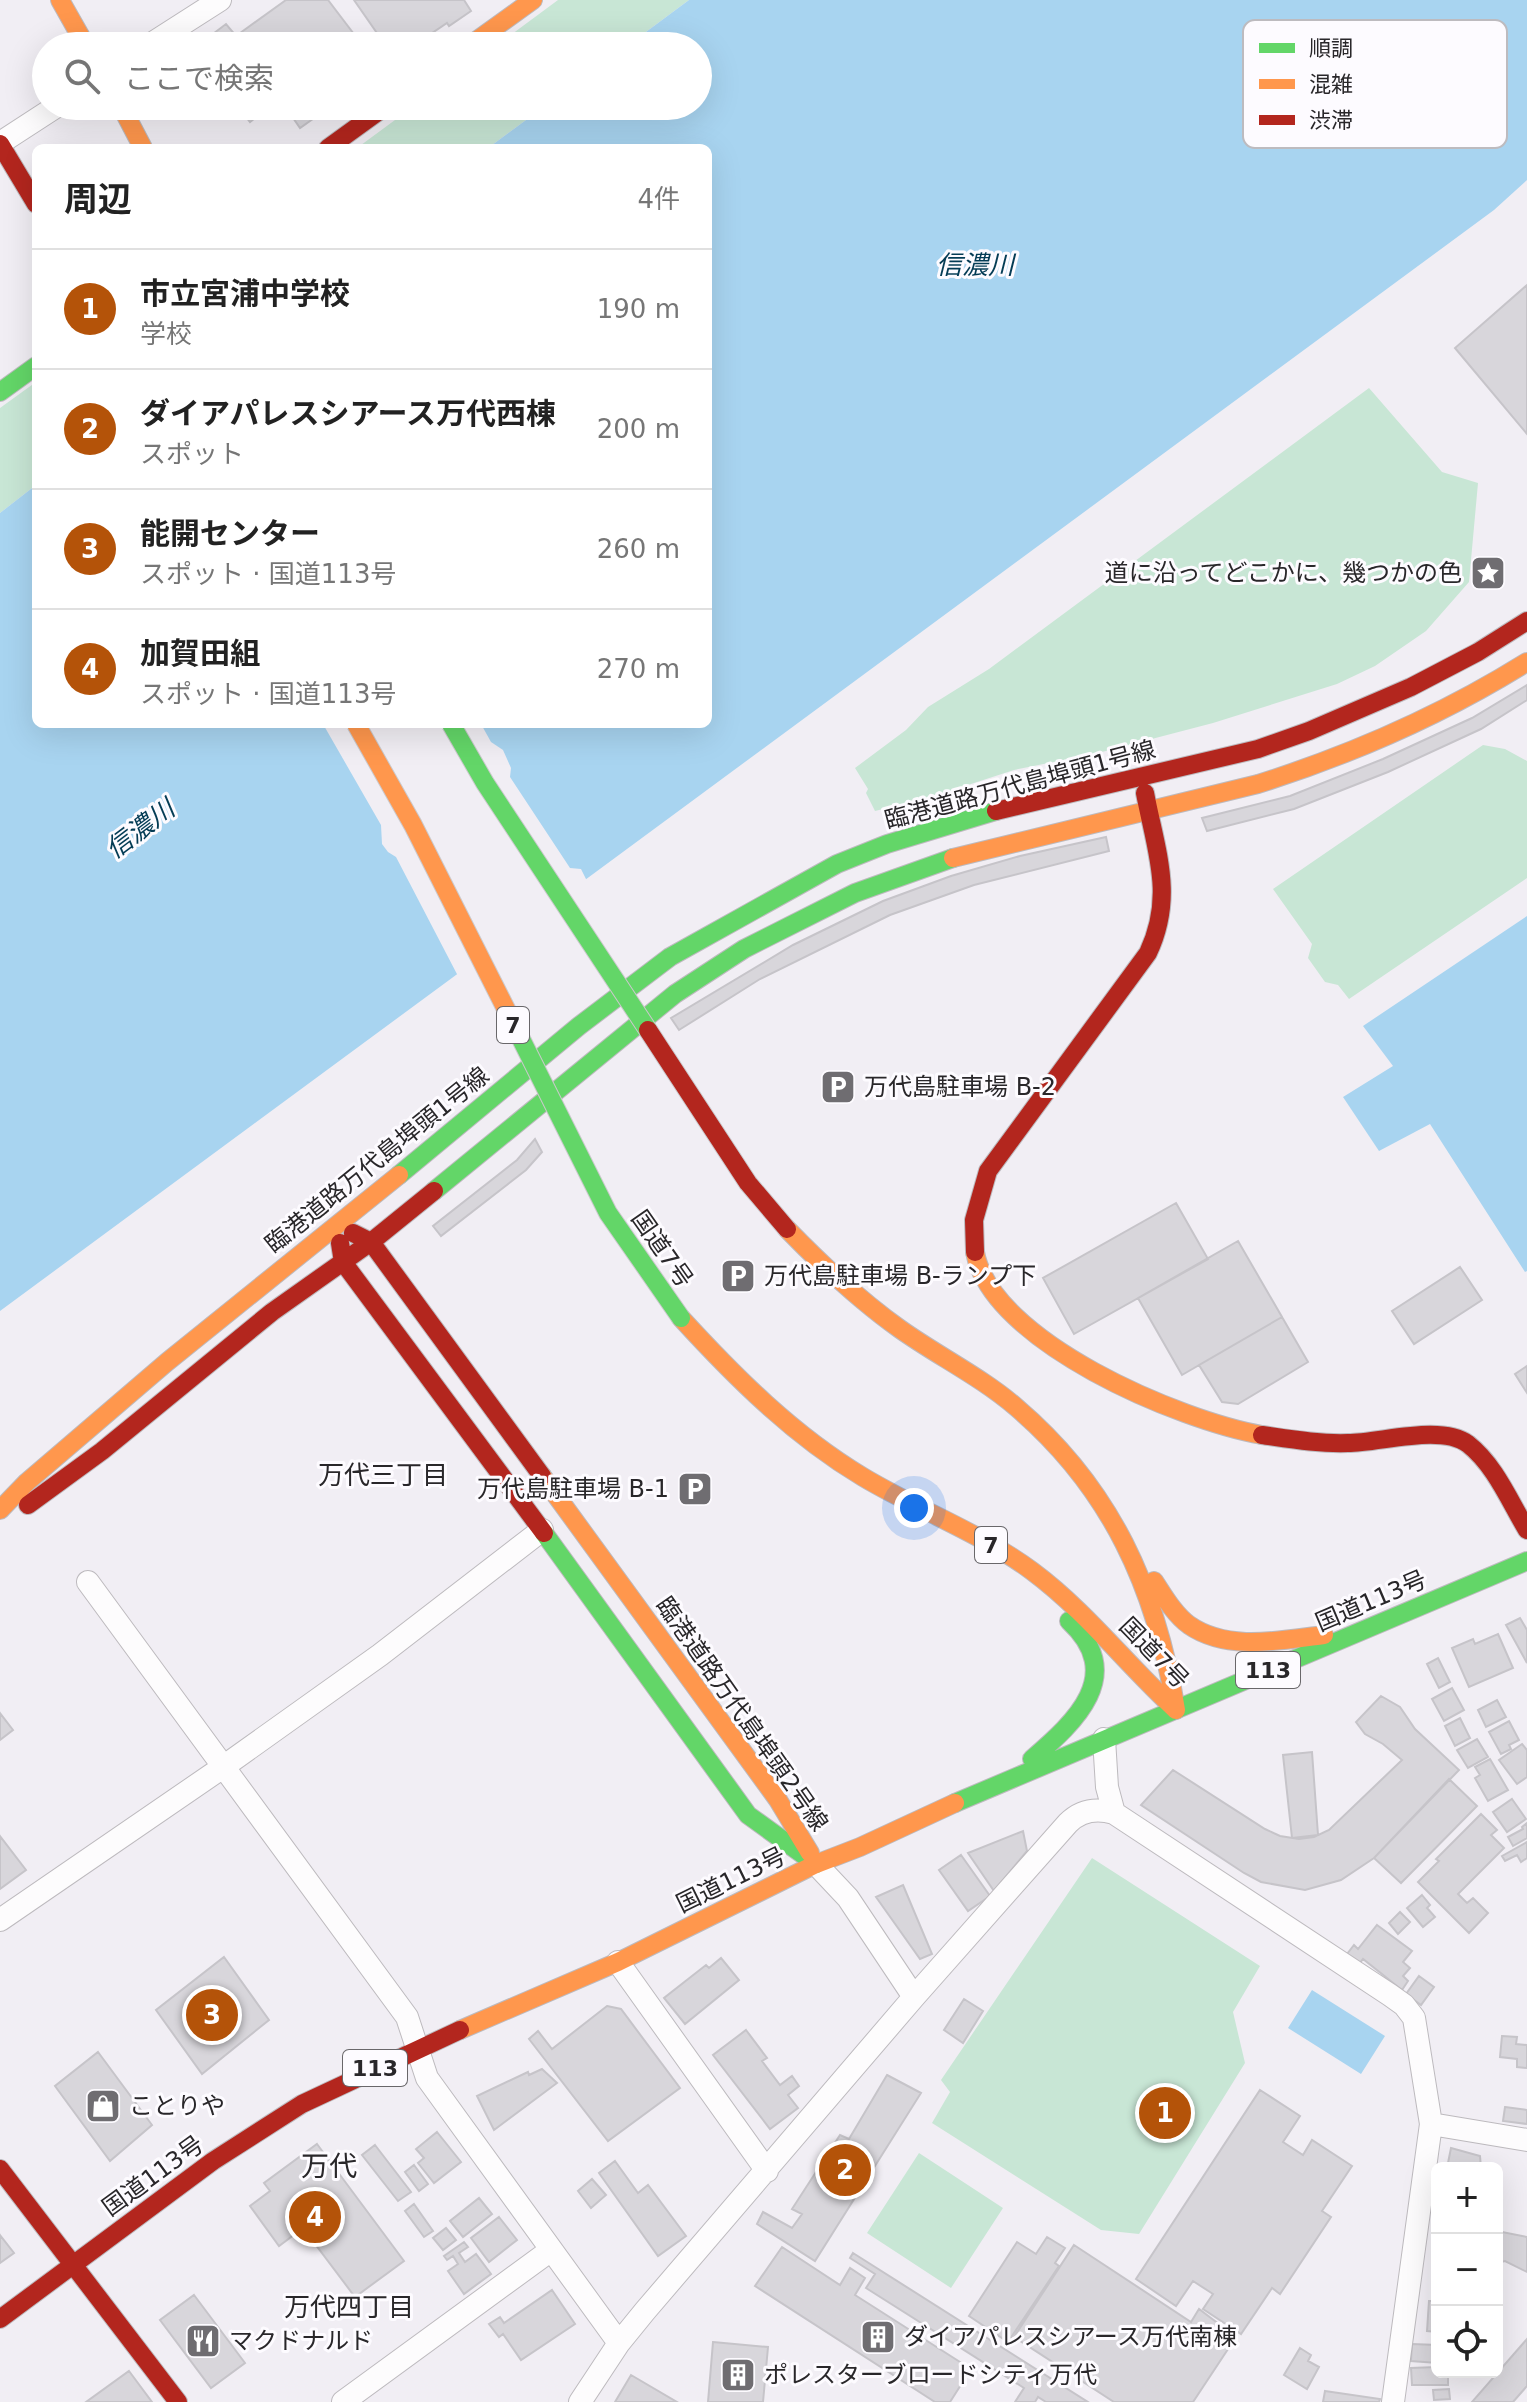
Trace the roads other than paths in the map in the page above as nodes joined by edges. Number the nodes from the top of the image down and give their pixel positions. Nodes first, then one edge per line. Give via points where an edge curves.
1 (60, 0) edge
2 (220, 0) edge
3 (533, 0) edge
4 (78, 32) edge
5 (170, 32) edge
6 (488, 32) edge
7 (36, 120) edge
8 (128, 120) edge
9 (367, 120) edge
10 (0, 144) edge
11 (141, 144) edge
12 (334, 144) edge
13 (32, 197) edge
14 (32, 369) edge
15 (0, 392) edge
16 (1527, 621) edge
17 (1527, 662) edge
18 (358, 728) edge
19 (453, 728) edge
20 (1142, 776) junction
21 (1148, 811) junction
22 (337, 1226) junction
23 (371, 1242) junction
24 (343, 1262) junction
25 (1107, 1508) junction
26 (0, 1510) edge
27 (0, 1523) edge
28 (542, 1530) junction
29 (1527, 1530) edge
30 (1527, 1561) edge
31 (1030, 1570) junction
32 (88, 1582) dead end
33 (1361, 1631) junction
34 (1176, 1710) junction
35 (1104, 1739) junction
36 (223, 1767) junction
37 (1012, 1777) junction
38 (1114, 1813) junction
39 (816, 1864) junction
40 (0, 1920) edge
41 (618, 1962) junction
42 (914, 1997) junction
43 (418, 2048) junction
44 (1431, 2124) junction
45 (1527, 2140) edge
46 (0, 2169) edge
47 (767, 2171) junction
48 (551, 2250) junction
49 (72, 2264) junction
50 (0, 2319) edge
51 (619, 2343) junction
52 (178, 2402) edge
53 (343, 2402) edge
54 (580, 2402) edge
55 (1393, 2402) edge

1 - 4 main road
2 - 5 street
3 - 6 main road
7 - 10 street
8 - 11 main road
9 - 12 main road
10 - 13 main road
14 - 15 main road
16 - 20 main road, 臨港道路万代島埠頭1号線 via 1478,652 1361,710 1258,749
17 - 21 main road via 1446,710 1372,744 1258,784
18 - 31 main road, 国道7号 / 7, bridge via 413,825 601,1201 681,1318 768,1407 836,1460
19 - 25 main road, 国道7号, bridge via 748,1183 852,1294 1013,1405 1049,1436
20 - 21 main road
20 - 22 main road, 臨港道路万代島埠頭1号線 via 887,844 755,907 670,957 579,1026
21 - 23 main road via 930,865 855,893 764,938 675,994
21 - 29 main road via 1162,886 1157,934 988,1171 974,1213 980,1270 1016,1320 1053,1346 1140,1394 1217,1424 1322,1442 1458,1439 1479,1453
22 - 23 main road, 臨港道路万代島埠頭2号線
22 - 24 main road, 臨港道路万代島埠頭2号線
22 - 26 main road, 臨港道路万代島埠頭1号線 via 167,1362
23 - 24 main road
23 - 39 main road, 臨港道路万代島埠頭2号線 via 769,1787
24 - 27 main road via 272,1312 102,1451
24 - 28 main road, 臨港道路万代島埠頭2号線
25 - 33 main road via 1178,1614 1206,1634 1245,1641
25 - 34 main road, 国道7号 via 1156,1618
28 - 36 street
28 - 39 main road, 臨港道路万代島埠頭2号線 via 748,1815
30 - 33 main road, 国道113号 / 113
31 - 34 main road, 国道7号 / 7 via 1089,1621 1141,1680
31 - 37 main road via 1046,1602 1077,1627 1096,1676 1094,1691 1077,1717
32 - 36 street
33 - 34 main road, 国道113号 / 113
34 - 35 main road, 国道113号 / 113
35 - 37 main road, 国道113号 / 113
35 - 38 street
36 - 40 street
36 - 43 street via 407,2017
37 - 39 main road, 国道113号 / 113
38 - 42 street via 1098,1809 1074,1817
38 - 44 street via 1404,2005 1414,2018
39 - 41 main road, 国道113号 / 113
39 - 42 street via 848,1898
41 - 43 main road, 国道113号 / 113
41 - 47 street
42 - 47 street
43 - 48 street via 427,2078
43 - 49 main road, 国道113号 / 113 via 302,2104 213,2161
44 - 45 street
44 - 55 street
46 - 49 main road
47 - 51 street
48 - 51 street
48 - 53 street
49 - 50 main road, 国道113号 / 113
49 - 52 main road
51 - 54 street

